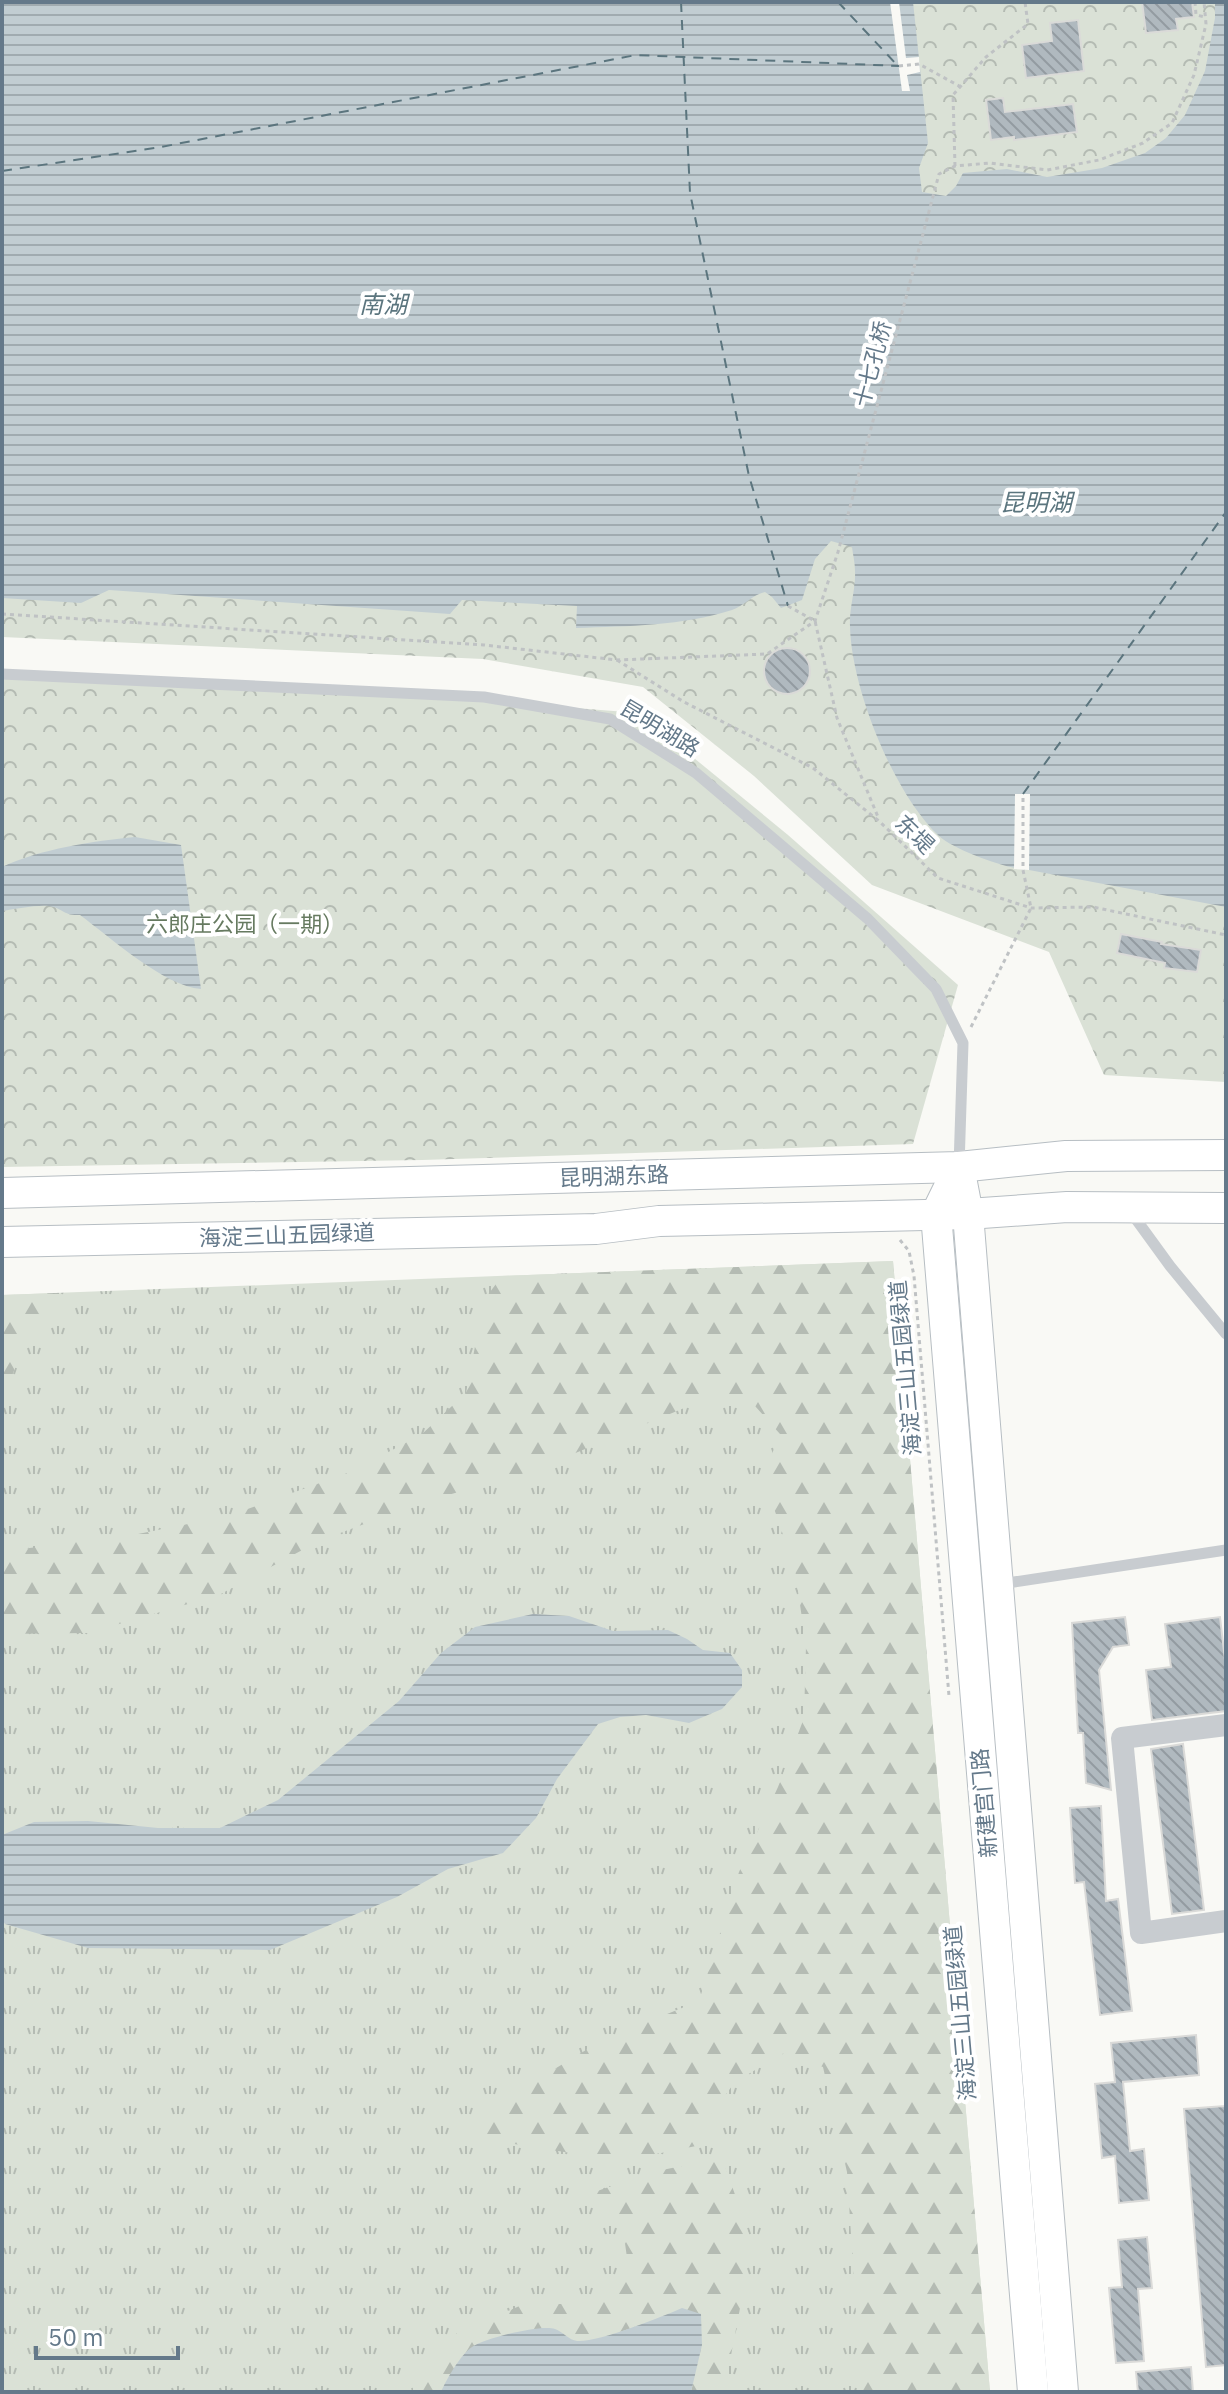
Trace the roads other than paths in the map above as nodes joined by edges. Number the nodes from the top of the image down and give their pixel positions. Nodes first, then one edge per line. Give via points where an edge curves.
1 (2, 674) edge
2 (1226, 1155) edge
3 (959, 1167) junction
4 (2, 1193) edge
5 (1127, 1207) junction
6 (1226, 1208) edge
7 (936, 1214) junction
8 (968, 1214) junction
9 (2, 1242) edge
10 (1226, 1334) edge
11 (1226, 1550) edge
12 (998, 1584) junction
13 (1226, 1725) edge
14 (1226, 1921) edge
15 (1033, 2392) edge
16 (1063, 2392) edge

1 - 3 lane, 昆明湖路 via 484,697 610,719 696,773 868,919 936,989 963,1043
2 - 3 street, 昆明湖东路 via 1066,1156
3 - 4 street, 昆明湖东路
3 - 7 street
3 - 8 street, 新建宫门路
5 - 6 street
5 - 8 street
5 - 10 lane
7 - 8 street
7 - 9 street via 659,1221 596,1229
7 - 15 street, 新建宫门路
8 - 12 street, 新建宫门路
11 - 12 lane
12 - 16 street, 新建宫门路
13 - 14 street via 1122,1738 1141,1933

